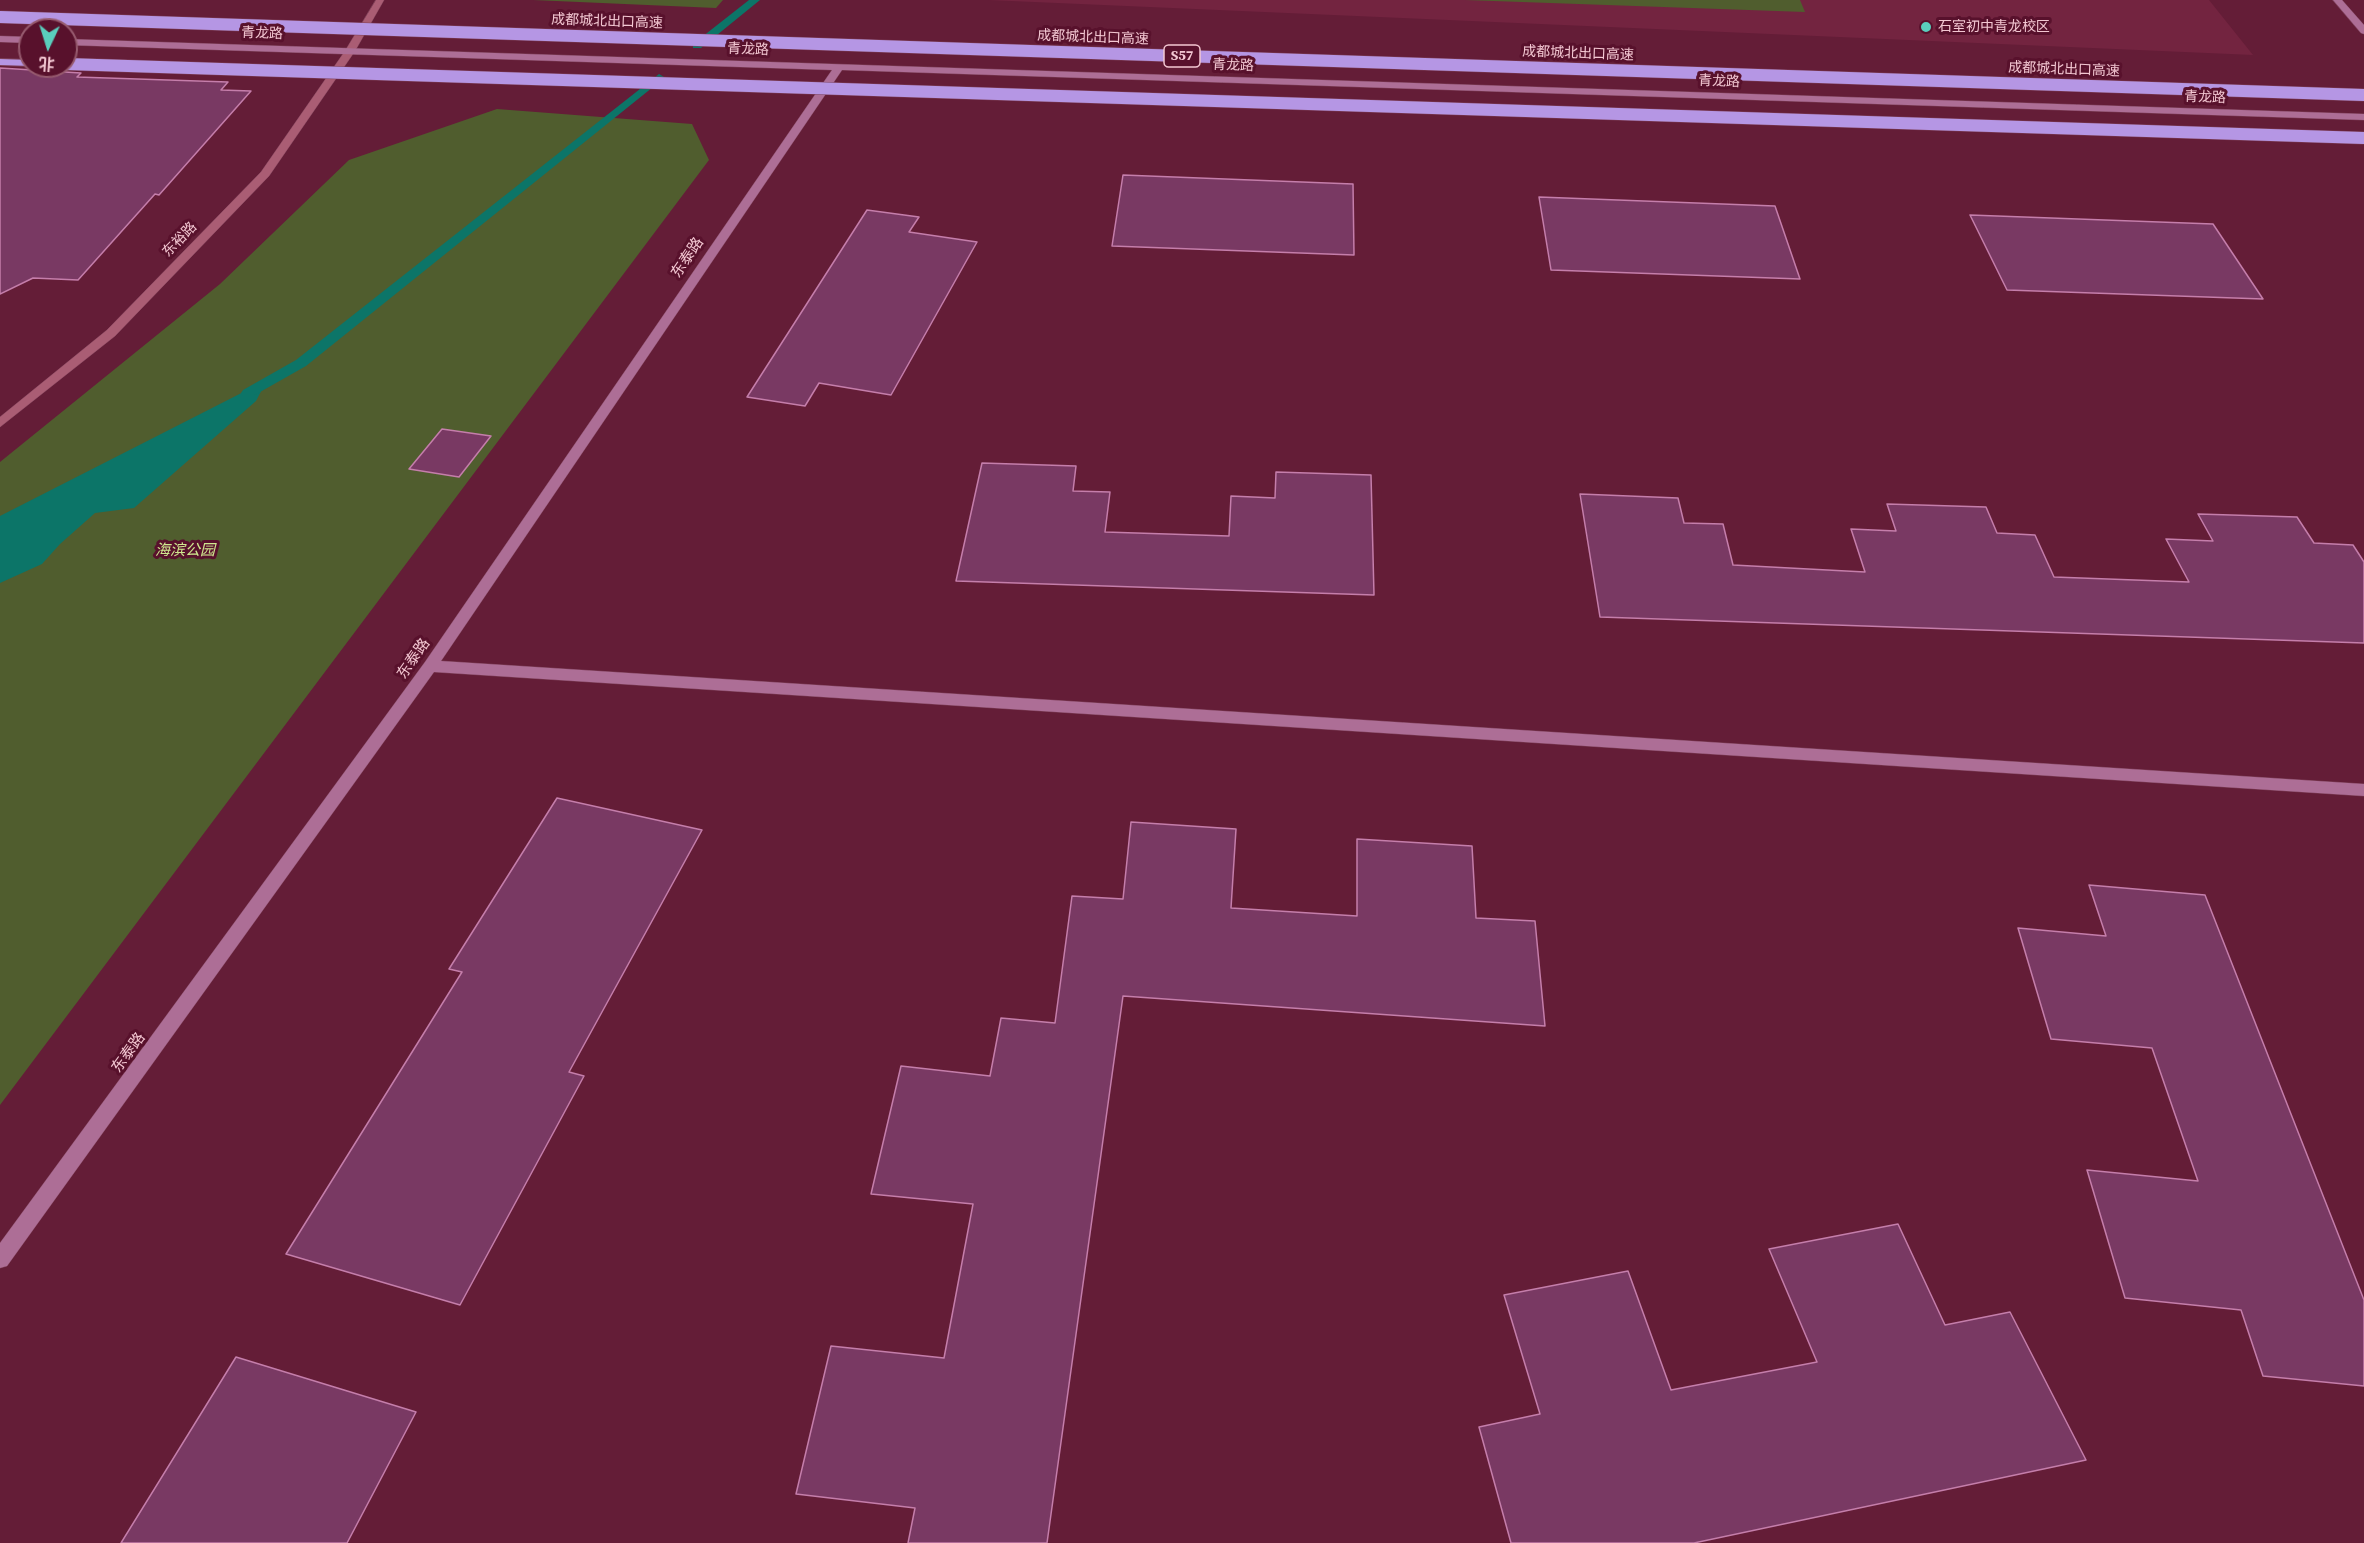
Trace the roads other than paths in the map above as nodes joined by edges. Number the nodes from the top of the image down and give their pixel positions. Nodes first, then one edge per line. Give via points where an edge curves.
1 (380, 0) edge
2 (2337, 0) edge
3 (0, 18) edge
4 (2364, 31) edge
5 (0, 39) edge
6 (18, 40) edge
7 (78, 42) edge
8 (350, 51) junction
9 (0, 62) edge
10 (18, 63) edge
11 (78, 64) edge
12 (839, 67) junction
13 (2364, 95) edge
14 (2364, 117) edge
15 (2364, 138) edge
16 (0, 423) edge
17 (430, 666) junction
18 (2364, 790) edge
19 (0, 1259) edge

1 - 8 street, 东裕路
2 - 4 street
3 - 13 highway, 成都城北出口高速 / S57, bridge
5 - 6 street
7 - 8 street, 青龙路
8 - 12 street, 青龙路
8 - 16 street, 东裕路 via 265,174 111,333
9 - 10 highway
11 - 15 highway, bridge
12 - 14 street, 青龙路
12 - 17 street, 东泰路
17 - 18 street
17 - 19 street, 东泰路

